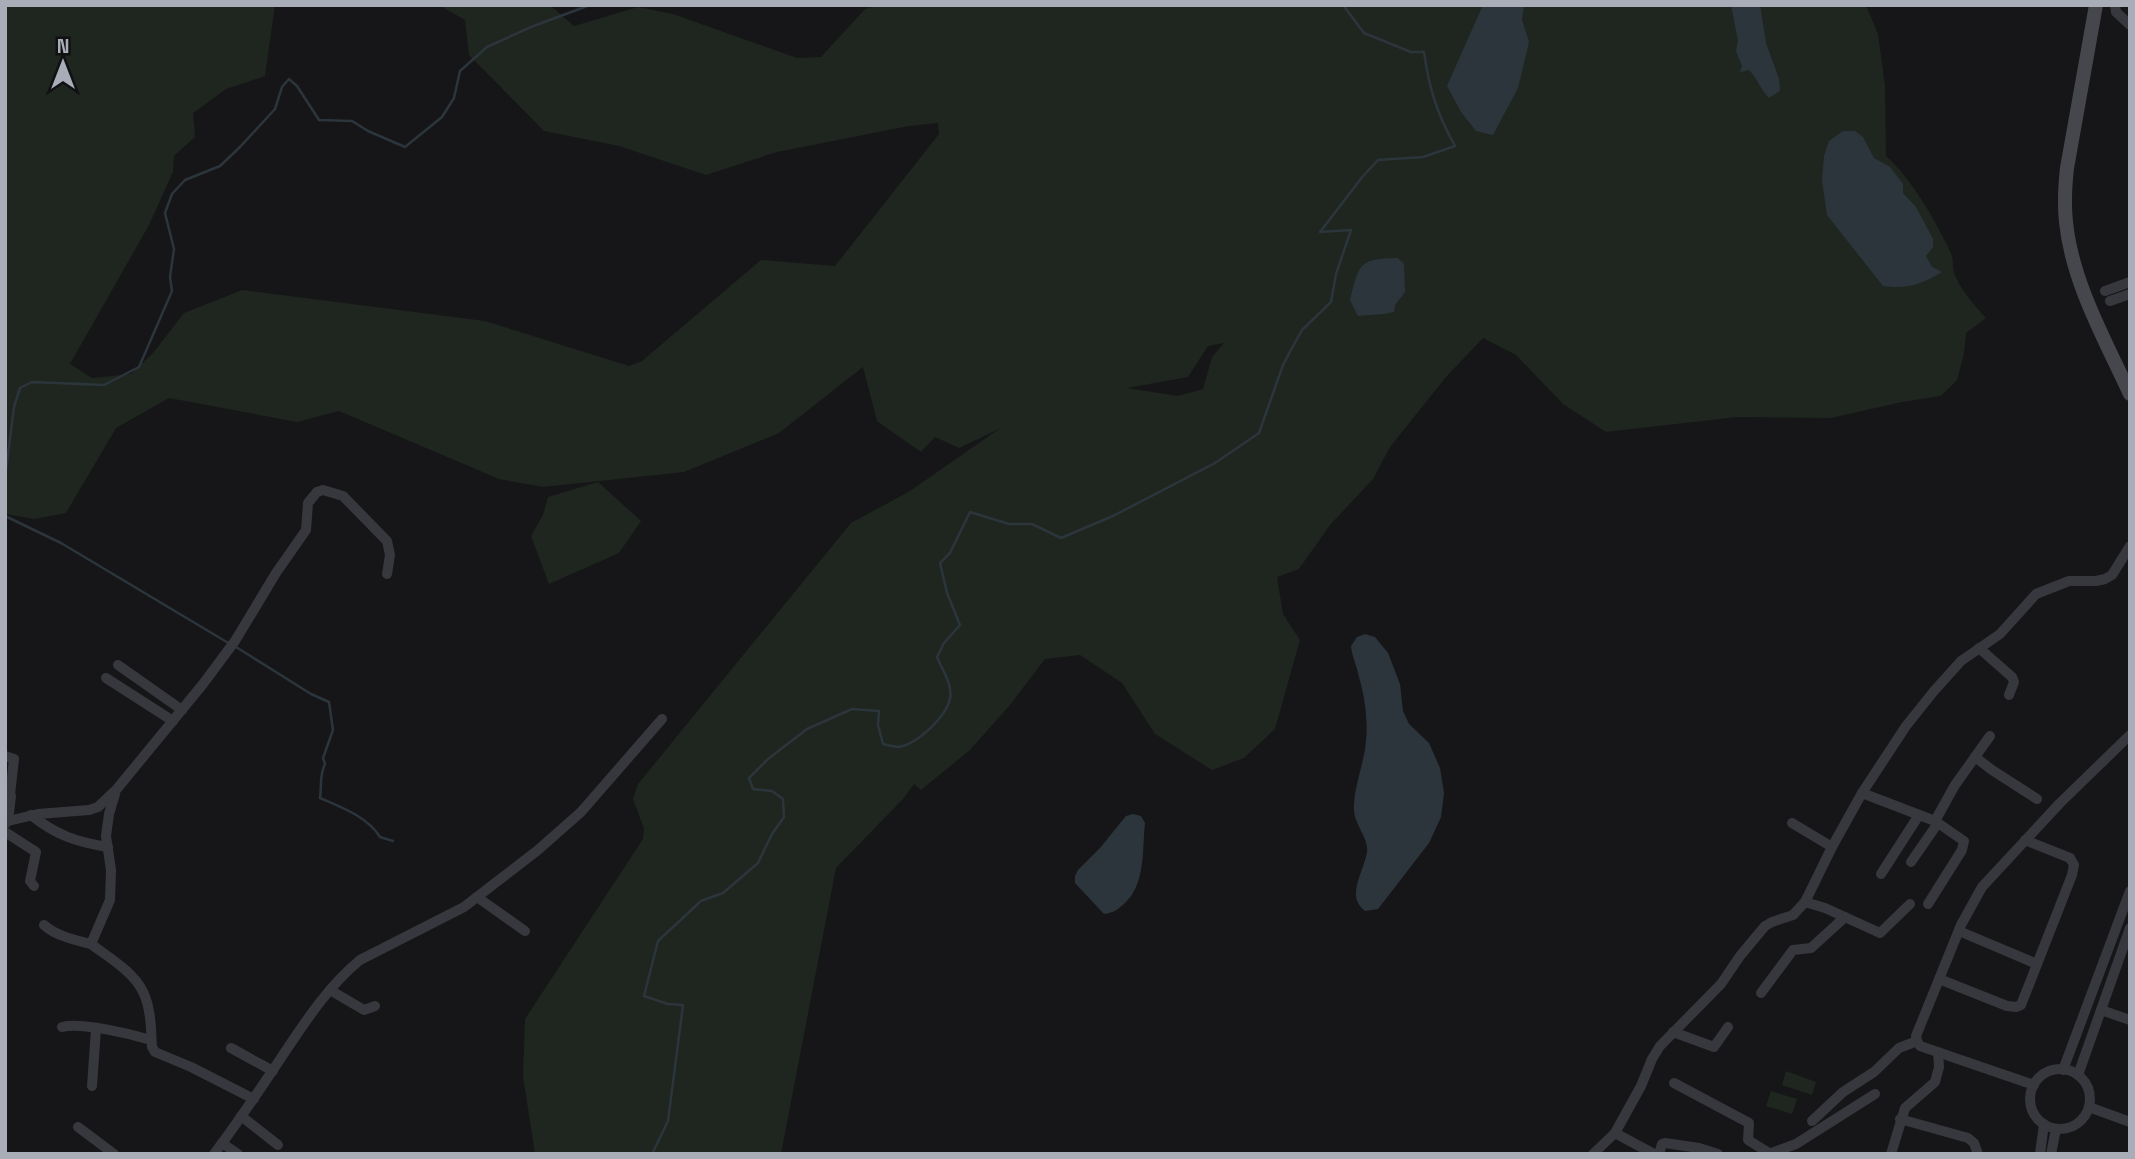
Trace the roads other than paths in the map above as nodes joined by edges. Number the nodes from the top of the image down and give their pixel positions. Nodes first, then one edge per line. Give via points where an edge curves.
1 (2096, 5) edge
2 (2115, 5) edge
3 (2130, 25) edge
4 (2130, 282) edge
5 (2130, 294) edge
6 (2130, 394) edge
7 (2130, 546) edge
8 (387, 574) dead end
9 (1979, 648) junction
10 (118, 666) dead end
11 (106, 678) dead end
12 (2009, 695) dead end
13 (182, 710) junction
14 (662, 719) dead end
15 (173, 721) junction
16 (2130, 735) edge
17 (1990, 736) dead end
18 (5, 756) edge
19 (1975, 757) junction
20 (116, 790) junction
21 (8, 793) edge
22 (1862, 793) junction
23 (2037, 799) dead end
24 (31, 815) junction
25 (1919, 815) junction
26 (7, 822) edge
27 (1937, 822) junction
28 (1792, 824) dead end
29 (5, 832) edge
30 (2025, 840) junction
31 (108, 847) junction
32 (1832, 847) junction
33 (1911, 862) dead end
34 (1881, 874) dead end
35 (34, 886) dead end
36 (2130, 891) edge
37 (477, 897) junction
38 (1805, 902) junction
39 (1910, 904) dead end
40 (1927, 904) dead end
41 (1845, 917) junction
42 (44, 925) dead end
43 (2130, 928) edge
44 (525, 931) dead end
45 (1959, 931) junction
46 (91, 944) junction
47 (2037, 964) junction
48 (1940, 979) junction
49 (330, 990) junction
50 (1761, 993) dead end
51 (375, 1006) dead end
52 (2101, 1010) junction
53 (2130, 1020) edge
54 (62, 1027) dead end
55 (1728, 1027) dead end
56 (96, 1029) junction
57 (1673, 1032) junction
58 (152, 1040) junction
59 (1917, 1041) junction
60 (231, 1048) dead end
61 (1938, 1052) junction
62 (2063, 1070) junction
63 (273, 1071) junction
64 (2078, 1075) junction
65 (1674, 1083) dead end
66 (2034, 1085) junction
67 (92, 1086) dead end
68 (1875, 1094) dead end
69 (254, 1099) junction
70 (2089, 1107) junction
71 (241, 1116) junction
72 (1900, 1119) junction
73 (1812, 1121) dead end
74 (2130, 1122) edge
75 (2044, 1124) junction
76 (78, 1127) dead end
77 (2056, 1129) junction
78 (1615, 1133) junction
79 (222, 1143) junction
80 (278, 1145) dead end
81 (1769, 1153) edge
82 (114, 1154) edge
83 (214, 1154) edge
84 (238, 1154) edge
85 (1593, 1154) edge
86 (1657, 1154) edge
87 (1718, 1154) edge
88 (1891, 1154) edge
89 (1978, 1154) edge
90 (2040, 1154) edge
91 (2051, 1154) edge

1 - 6 main road via 2067,168 2066,223 2086,298
2 - 3 street
4 - 5 street via 2107,296
7 - 9 street via 2112,575 2096,581 2069,581 2036,594 2000,635
8 - 13 street via 387,541 343,496 317,492 308,503 306,530 232,644
9 - 12 street via 2012,677
9 - 22 street via 1934,691
10 - 13 street
11 - 15 street
13 - 15 street
14 - 37 street via 566,827
15 - 20 street
16 - 30 street
17 - 19 street
18 - 21 street via 14,760
19 - 23 street
19 - 27 street
20 - 24 street via 89,810
20 - 31 street via 109,814
21 - 26 street
22 - 25 street
22 - 32 street
24 - 26 street
24 - 31 street via 57,834
25 - 27 street
25 - 34 street
27 - 33 street
27 - 40 street via 1962,838 1965,845
28 - 32 street
29 - 35 street via 36,852 30,881
30 - 45 street via 1982,887
30 - 47 street via 2070,858 2074,865
31 - 46 street via 110,900
32 - 38 street
36 - 62 street
37 - 44 street
37 - 49 street via 360,960
38 - 41 street
38 - 57 street via 1793,915 1765,926 1721,984
39 - 41 street via 1880,933
41 - 50 street via 1811,948 1793,950
42 - 46 street
43 - 52 street
45 - 47 street
45 - 48 street
46 - 58 street via 142,990
47 - 48 street via 2016,1007
48 - 59 street
49 - 51 street via 364,1010
49 - 63 street
52 - 53 street
52 - 64 street
54 - 56 street
55 - 57 street via 1714,1047
56 - 58 street
56 - 67 street
57 - 78 street via 1652,1059
58 - 69 street via 161,1056
59 - 61 street
59 - 73 street via 1899,1048
60 - 63 street
61 - 66 street
61 - 72 street via 1935,1082 1905,1108
62 - 64 street
62 - 66 street via 2046,1073
63 - 69 street
64 - 70 street via 2089,1092
65 - 81 street via 1749,1123 1748,1140
66 - 75 street via 2031,1107
68 - 81 street via 1796,1144
69 - 71 street
70 - 74 street
70 - 77 street via 2079,1122
71 - 79 street
71 - 80 street
72 - 88 street
72 - 89 street via 1968,1138
75 - 77 street
75 - 90 street
76 - 82 street
77 - 91 street
78 - 85 street
78 - 86 street
79 - 83 street
79 - 84 street
86 - 87 street via 1665,1143

